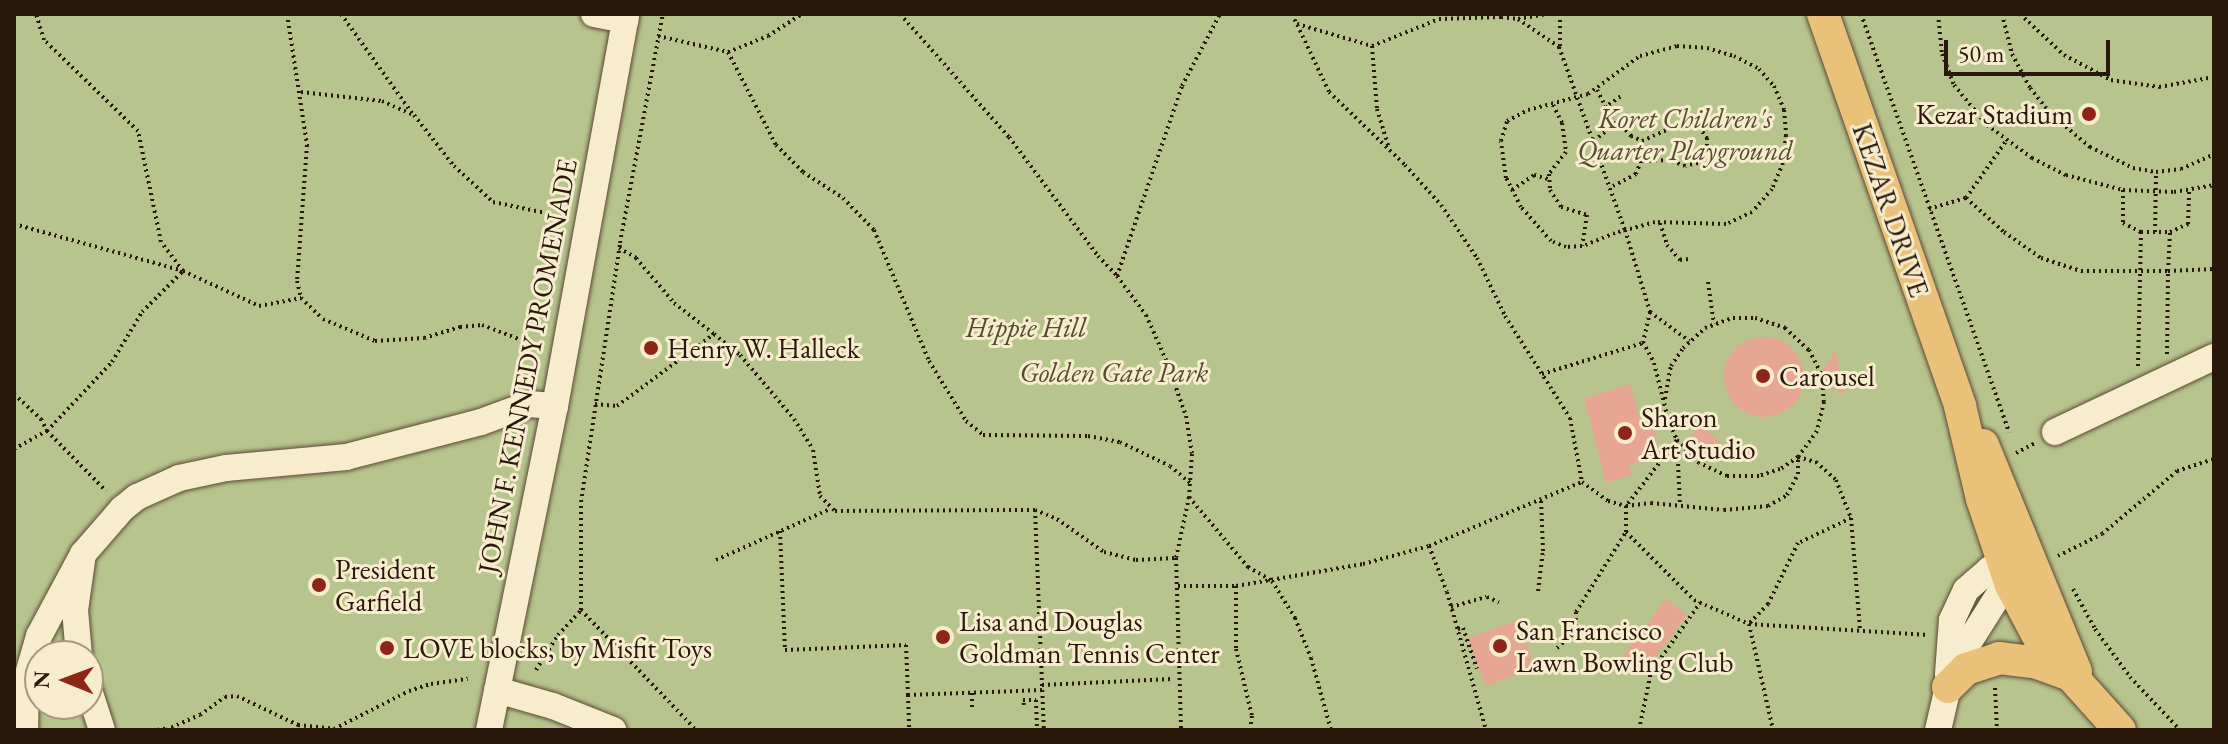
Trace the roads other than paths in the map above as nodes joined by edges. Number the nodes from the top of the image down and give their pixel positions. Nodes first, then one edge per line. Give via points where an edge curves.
1 (594, 14) edge
2 (1823, 14) edge
3 (626, 17) edge
4 (2214, 357) edge
5 (555, 406) junction
6 (2055, 432) dead end
7 (83, 554) junction
8 (2036, 563) junction
9 (78, 640) edge
10 (2078, 679) junction
11 (1948, 687) junction
12 (497, 690) junction
13 (25, 730) edge
14 (489, 730) edge
15 (613, 730) edge
16 (1938, 730) edge
17 (2120, 730) edge

1 - 3 street
2 - 8 main road, KEZAR DRIVE via 1960,406 1992,462
3 - 5 street, JOHN F. KENNEDY PROMENADE
4 - 6 street
5 - 7 street via 530,404 346,457 190,475 159,485 122,509
5 - 12 street, JOHN F. KENNEDY PROMENADE
7 - 9 street via 75,610
7 - 13 street via 35,648 26,681
8 - 10 main road, KEZAR DRIVE
8 - 11 street via 1994,601
8 - 11 street via 1966,590 1949,637
10 - 11 main road via 2037,663 1999,658 1966,669
10 - 17 main road, KEZAR DRIVE
11 - 16 street
12 - 14 street, JOHN F. KENNEDY PROMENADE
12 - 15 street

